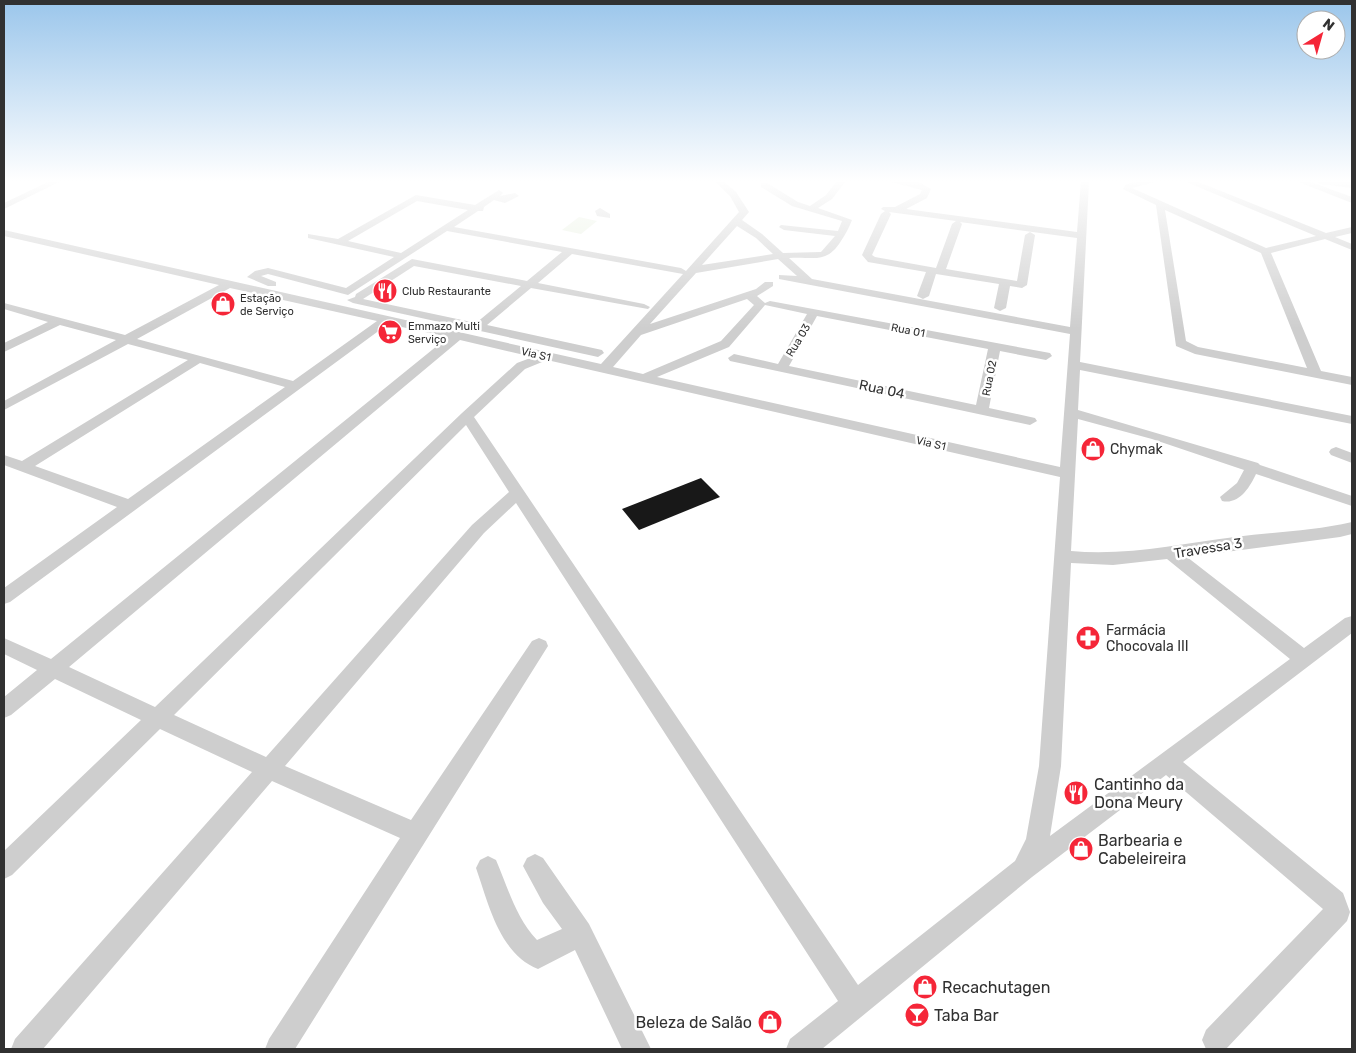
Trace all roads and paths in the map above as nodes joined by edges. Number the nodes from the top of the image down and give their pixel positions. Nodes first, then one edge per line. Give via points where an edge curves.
1 (360, 230) edge
2 (442, 230) edge
3 (456, 230) edge
4 (727, 230) edge
5 (750, 230) edge
6 (809, 230) edge
7 (842, 230) edge
8 (878, 230) edge
9 (954, 230) edge
10 (1040, 230) edge
11 (1082, 230) edge
12 (1164, 230) edge
13 (1219, 230) edge
14 (1311, 230) edge
15 (460, 231) junction
16 (1350, 232) edge
17 (4, 233) edge
18 (840, 234) junction
19 (1030, 235) dead end
20 (311, 236) dead end
21 (1082, 236) junction
22 (1326, 236) junction
23 (338, 243) junction
24 (1352, 246) edge
25 (1265, 250) junction
26 (570, 251) junction
27 (401, 256) junction
28 (779, 256) junction
29 (412, 262) junction
30 (686, 270) junction
31 (936, 271) junction
32 (783, 277) dead end
33 (808, 281) junction
34 (1005, 283) junction
35 (229, 284) junction
36 (770, 284) dead end
37 (529, 285) junction
38 (347, 294) junction
39 (749, 295) junction
40 (923, 296) dead end
41 (770, 304) dead end
42 (5, 307) edge
43 (644, 307) dead end
44 (1000, 308) dead end
45 (814, 312) junction
46 (60, 320) junction
47 (386, 320) junction
48 (477, 328) junction
49 (639, 332) junction
50 (1077, 332) junction
51 (457, 336) junction
52 (127, 338) junction
53 (995, 346) junction
54 (4, 348) edge
55 (598, 353) dead end
56 (1046, 356) dead end
57 (200, 358) junction
58 (734, 358) dead end
59 (524, 359) junction
60 (1075, 365) junction
61 (782, 368) junction
62 (604, 369) junction
63 (1315, 373) junction
64 (643, 378) junction
65 (1352, 380) edge
66 (294, 385) junction
67 (4, 406) edge
68 (982, 410) junction
69 (1072, 413) junction
70 (467, 416) junction
71 (1030, 420) dead end
72 (1352, 420) edge
73 (1336, 452) dead end
74 (1352, 458) edge
75 (4, 460) edge
76 (1252, 466) junction
77 (24, 467) junction
78 (1068, 474) junction
79 (518, 492) junction
80 (1228, 496) dead end
81 (1352, 501) edge
82 (129, 505) junction
83 (1352, 528) edge
84 (1172, 554) junction
85 (1064, 556) junction
86 (4, 597) edge
87 (1352, 623) edge
88 (4, 646) edge
89 (540, 646) dead end
90 (1304, 660) junction
91 (55, 668) junction
92 (4, 709) edge
93 (158, 718) junction
94 (1168, 762) junction
95 (270, 770) junction
96 (416, 833) junction
97 (4, 866) edge
98 (535, 866) dead end
99 (488, 868) dead end
100 (1024, 869) junction
101 (580, 933) junction
102 (856, 1005) junction
103 (1216, 1040) dead end
104 (26, 1049) edge
105 (279, 1049) edge
106 (637, 1049) edge
107 (800, 1049) edge

1 - 23 street
2 - 27 street
3 - 15 street
4 - 30 street
5 - 28 street
6 - 18 street
7 - 18 street
8 - 31 street via 868,257 879,262
9 - 31 street
10 - 21 street
11 - 21 street
12 - 63 street via 1180,343 1195,350
13 - 25 street
14 - 22 street
15 - 26 street
15 - 29 street
16 - 22 street
17 - 35 street, Via S1
18 - 28 street via 826,254
19 - 34 street via 1022,285
20 - 23 street
21 - 50 street
22 - 24 street
22 - 25 street
23 - 27 street
25 - 63 street
26 - 30 street
26 - 37 street
27 - 38 street
28 - 30 street
28 - 33 street
29 - 37 street
29 - 38 street
30 - 49 street
31 - 34 street
31 - 40 street
32 - 33 street
33 - 50 street
34 - 44 street
35 - 47 street, Via S1
35 - 52 street
36 - 39 street
37 - 43 street
37 - 48 street
38 - 38 street via 268,272 252,278
38 - 48 street
39 - 49 street
39 - 64 street via 760,306 729,341
41 - 45 street, Rua 01
42 - 46 street
45 - 53 street, Rua 01
45 - 61 street, Rua 03
46 - 52 street
46 - 54 street
47 - 51 street, Via S1
47 - 66 street
48 - 55 street
49 - 62 street
50 - 60 street
51 - 59 street, Via S1
51 - 91 street
52 - 57 street
52 - 67 street
53 - 56 street, Rua 01
53 - 68 street, Rua 02
57 - 66 street
57 - 77 street
58 - 61 street, Rua 04
59 - 62 street, Via S1 via 545,356
59 - 70 street
60 - 69 street
60 - 72 street
61 - 68 street, Rua 04
62 - 64 street, Via S1
63 - 65 street
64 - 78 street, Via S1
66 - 82 street
68 - 71 street, Rua 04
69 - 76 street
69 - 78 street
70 - 79 street
70 - 93 street
73 - 74 street
75 - 77 street
76 - 80 street via 1243,486
76 - 81 street
77 - 82 street
78 - 85 street
79 - 95 street via 478,529
79 - 102 street
82 - 86 street
83 - 84 street, Travessa 3 via 1328,535 1259,540
84 - 85 street, Travessa 3 via 1103,560
84 - 90 street
85 - 100 street via 1050,766 1038,841
87 - 90 street
88 - 91 street
89 - 96 street
90 - 94 street
91 - 92 street
91 - 93 street
93 - 95 street
93 - 97 street
94 - 100 street
94 - 103 street via 1334,902 1338,912
95 - 96 street
95 - 104 street
96 - 105 street
98 - 101 street
99 - 101 street via 515,936 531,953 538,956
100 - 102 street
101 - 106 street
102 - 107 street

